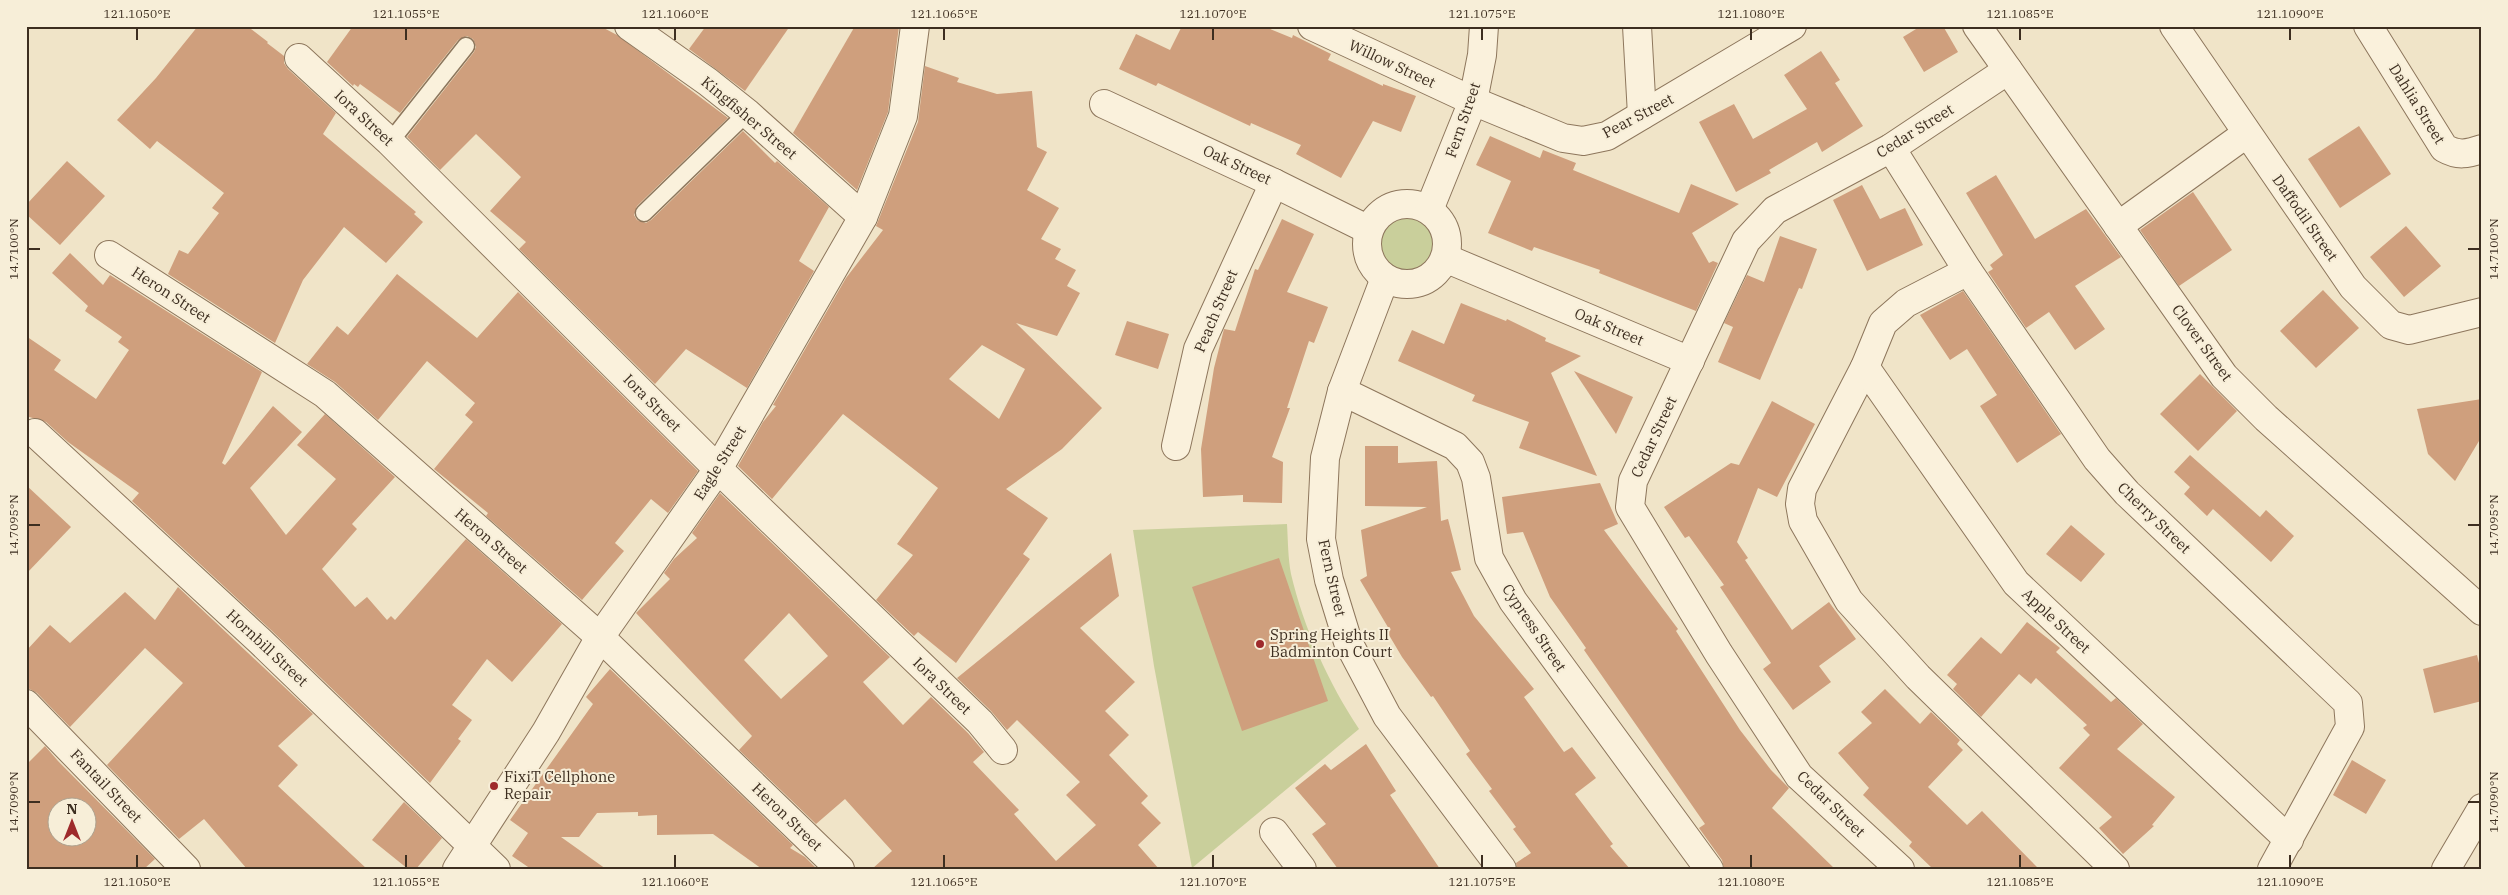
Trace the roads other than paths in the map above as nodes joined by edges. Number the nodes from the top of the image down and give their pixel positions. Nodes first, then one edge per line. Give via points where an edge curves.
1 (629, 26) edge
2 (916, 26) edge
3 (1312, 26) edge
4 (1484, 26) edge
5 (1637, 26) edge
6 (1792, 26) edge
7 (1977, 26) edge
8 (2174, 26) edge
9 (2368, 26) edge
10 (466, 46) dead end
11 (299, 58) dead end
12 (2008, 70) junction
13 (1473, 101) junction
14 (1104, 104) dead end
15 (747, 113) junction
16 (1642, 115) junction
17 (2246, 134) junction
18 (390, 142) junction
19 (1891, 148) junction
20 (2482, 149) edge
21 (1274, 183) junction
22 (1429, 210) junction
23 (644, 212) dead end
24 (862, 217) junction
25 (2118, 226) junction
26 (1369, 230) junction
27 (109, 255) dead end
28 (1445, 258) junction
29 (1968, 271) junction
30 (1385, 278) junction
31 (2482, 312) edge
32 (1690, 361) junction
33 (1865, 367) junction
34 (1342, 391) junction
35 (35, 433) dead end
36 (1176, 446) dead end
37 (718, 469) junction
38 (2482, 611) edge
39 (600, 637) junction
40 (26, 704) edge
41 (1004, 750) dead end
42 (2482, 808) edge
43 (1274, 832) dead end
44 (2289, 840) junction
45 (473, 846) junction
46 (186, 869) edge
47 (457, 869) edge
48 (496, 869) edge
49 (840, 869) edge
50 (1302, 869) edge
51 (1502, 869) edge
52 (1709, 869) edge
53 (1900, 869) edge
54 (2115, 869) edge
55 (2272, 869) edge
56 (2446, 869) edge

1 - 15 street, Kingfisher Street
2 - 24 street, Eagle Street via 903,116
3 - 13 street, Willow Street
4 - 13 street, Fern Street
5 - 16 street
6 - 16 street, Pear Street
7 - 12 street, Clover Street
8 - 17 street, Daffodil Street
9 - 20 street, Dahlia Street via 2444,148 2466,154
10 - 18 lane
11 - 18 street, Iora Street
12 - 19 street, Cedar Street
12 - 25 street, Clover Street
13 - 16 street, Pear Street via 1563,138 1583,141 1607,136
13 - 22 street, Fern Street
14 - 21 street, Oak Street
15 - 23 lane
15 - 24 street, Kingfisher Street
17 - 25 street
17 - 31 street, Daffodil Street via 2353,287 2391,325 2409,330
18 - 37 street, Iora Street
19 - 29 street, Cherry Street
19 - 32 street, Cedar Street via 1775,210 1760,224 1746,241
21 - 26 street, Oak Street
21 - 36 street, Peach Street via 1198,348
22 - 26 street via 1412,204 1394,206 1378,215
22 - 28 street via 1442,223 1447,240
24 - 37 street, Eagle Street
25 - 38 street, Clover Street via 2224,376
26 - 30 street via 1367,248 1373,265
27 - 39 street, Heron Street via 326,394
28 - 30 street via 1435,273 1420,282 1402,284
28 - 32 street, Oak Street
29 - 33 street via 1906,303 1883,323
29 - 44 street, Cherry Street via 2109,473 2348,704 2350,727
30 - 34 street, Fern Street
32 - 53 street, Cedar Street via 1632,481 1630,507 1719,654 1799,776
33 - 44 street, Apple Street via 2016,583
33 - 54 street via 1802,489 1803,521 1849,601 1905,664
34 - 51 street, Fern Street via 1325,458 1321,539 1329,580 1348,642 1387,716
34 - 52 street, Cypress Street via 1456,446 1470,462 1476,478 1489,558 1512,601
35 - 45 street, Hornbill Street via 260,641
37 - 39 street, Eagle Street
37 - 41 street, Iora Street via 980,722
39 - 45 street, Eagle Street via 546,732
39 - 49 street, Heron Street
40 - 46 street, Fantail Street
42 - 56 street
43 - 50 street
44 - 55 street, Cherry Street
45 - 47 street, Eagle Street
45 - 48 street, Hornbill Street

